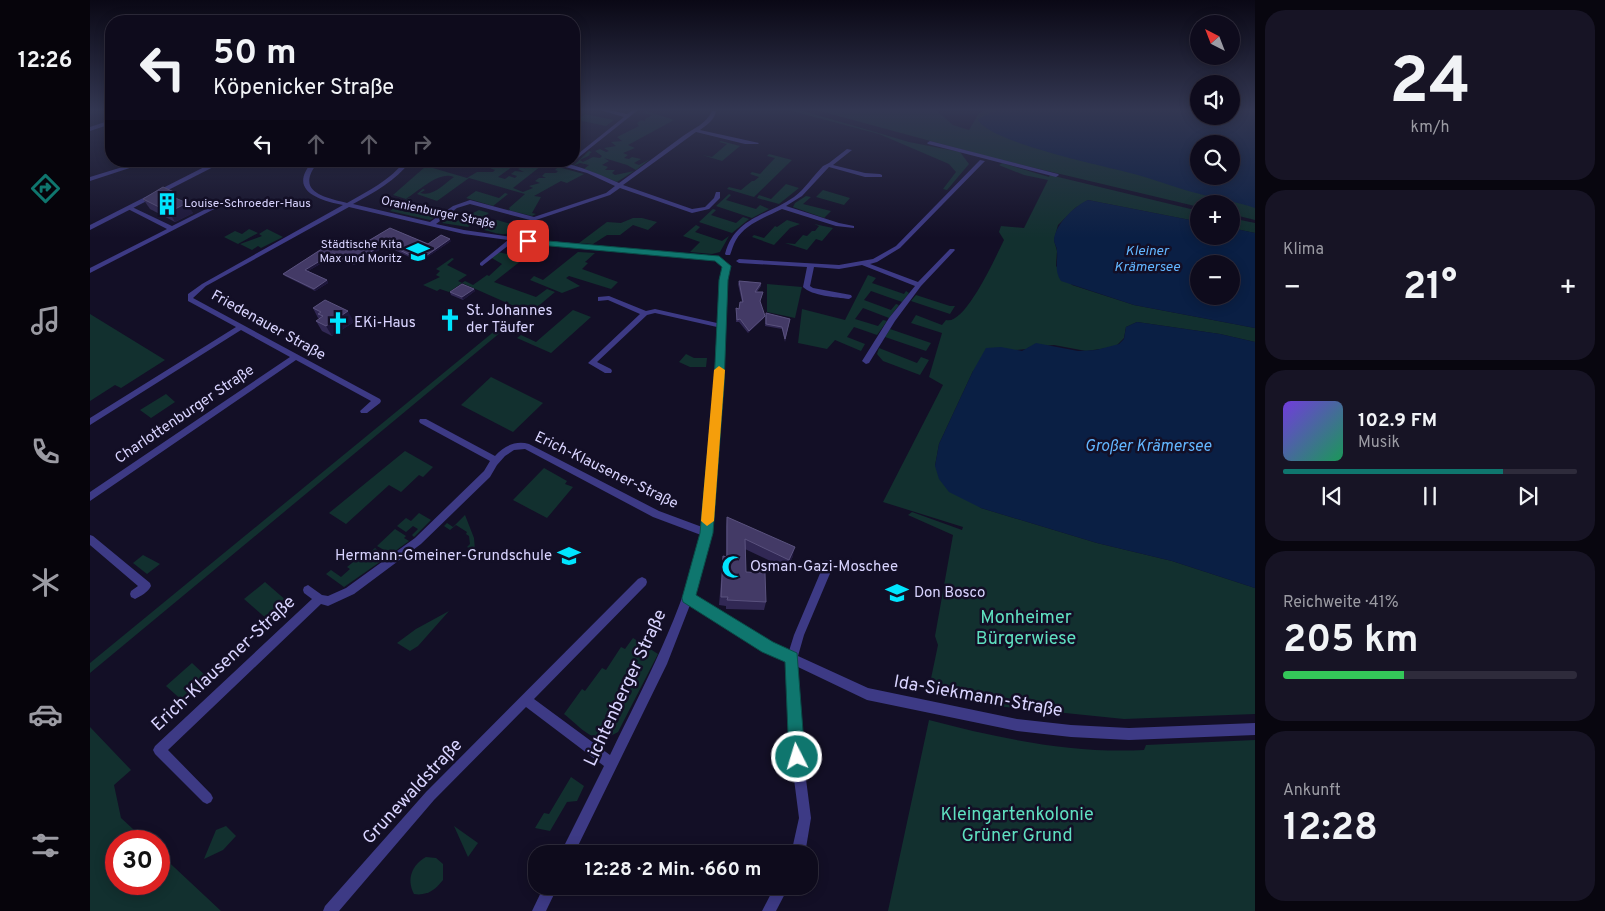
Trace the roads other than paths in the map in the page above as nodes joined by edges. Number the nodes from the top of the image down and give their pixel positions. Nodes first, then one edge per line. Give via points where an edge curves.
1 (665, 153) edge
2 (844, 153) edge
3 (967, 153) edge
4 (982, 161) dead end
5 (830, 166) junction
6 (129, 167) edge
7 (210, 167) edge
8 (311, 167) edge
9 (402, 167) edge
10 (569, 167) edge
11 (1056, 175) dead end
12 (880, 176) dead end
13 (90, 179) edge
14 (620, 187) junction
15 (718, 193) dead end
16 (220, 204) dead end
17 (348, 205) junction
18 (782, 207) junction
19 (130, 208) junction
20 (534, 219) junction
21 (431, 224) junction
22 (852, 227) dead end
23 (90, 228) edge
24 (173, 229) junction
25 (513, 240) junction
26 (952, 250) dead end
27 (728, 254) junction
28 (719, 259) junction
29 (739, 260) junction
30 (482, 264) dead end
31 (865, 264) junction
32 (727, 266) junction
33 (811, 266) junction
34 (90, 271) edge
35 (919, 285) junction
36 (849, 297) dead end
37 (600, 299) dead end
38 (645, 313) junction
39 (721, 326) junction
40 (241, 327) junction
41 (296, 357) junction
42 (866, 361) dead end
43 (608, 371) dead end
44 (364, 411) dead end
45 (423, 421) dead end
46 (90, 422) edge
47 (495, 460) junction
48 (90, 497) edge
49 (706, 533) junction
50 (90, 539) edge
51 (829, 564) dead end
52 (642, 582) dead end
53 (308, 590) dead end
54 (136, 594) dead end
55 (688, 598) junction
56 (319, 599) junction
57 (792, 658) junction
58 (526, 700) junction
59 (1255, 729) edge
60 (611, 763) junction
61 (207, 798) dead end
62 (571, 845) edge
63 (800, 845) edge
64 (547, 895) edge
65 (777, 895) edge
66 (330, 911) edge
67 (539, 911) edge
68 (769, 911) edge

1 - 14 street
2 - 5 street
3 - 11 street
4 - 31 street via 894,251
5 - 12 street
5 - 18 street via 825,166 802,193
6 - 13 street
7 - 19 street
8 - 17 street, Oranienburger Straße via 306,174 307,187 323,199
9 - 17 street via 391,179
10 - 14 street via 589,172
14 - 15 street via 694,211 708,207
14 - 20 street via 594,200
16 - 24 street
17 - 21 street, Oranienburger Straße
17 - 40 street, Friedenauer Straße via 190,296 190,299
18 - 22 street
18 - 27 street via 736,234
19 - 23 street
19 - 24 street
20 - 21 street via 470,202 454,207
20 - 25 street
21 - 25 street, Oranienburger Straße
24 - 34 street
25 - 28 street, Oranienburger Straße
25 - 30 street
26 - 35 street
27 - 28 street
27 - 29 street
28 - 32 street
29 - 32 street
29 - 33 street
31 - 33 street
31 - 35 street
32 - 39 street, Lichtenberger Straße via 723,280
33 - 36 street via 806,286 811,290
35 - 42 street
37 - 38 street via 609,298
38 - 39 street via 654,311
38 - 43 street via 592,363
39 - 49 street, Lichtenberger Straße
40 - 41 street, Friedenauer Straße
40 - 46 street
41 - 44 street, Friedenauer Straße via 377,401
41 - 48 street, Charlottenburger Straße
45 - 47 street
47 - 49 street, Erich-Klausener-Straße via 509,449 526,446 656,514
47 - 56 street, Erich-Klausener-Straße via 488,474 418,541 336,599
49 - 55 street, Lichtenberger Straße
50 - 54 street via 146,586
51 - 57 street
52 - 58 street, Grunewaldstraße
53 - 56 street, Erich-Klausener-Straße
55 - 57 street, Ida-Siekmann-Straße
55 - 60 street, Lichtenberger Straße via 663,660
56 - 61 street, Erich-Klausener-Straße via 159,750
57 - 59 street, Ida-Siekmann-Straße via 867,694 1016,725 1129,734
57 - 63 street via 796,748 805,818
58 - 60 street
58 - 66 street, Grunewaldstraße via 430,796
60 - 62 street, Lichtenberger Straße
64 - 67 street
65 - 68 street

